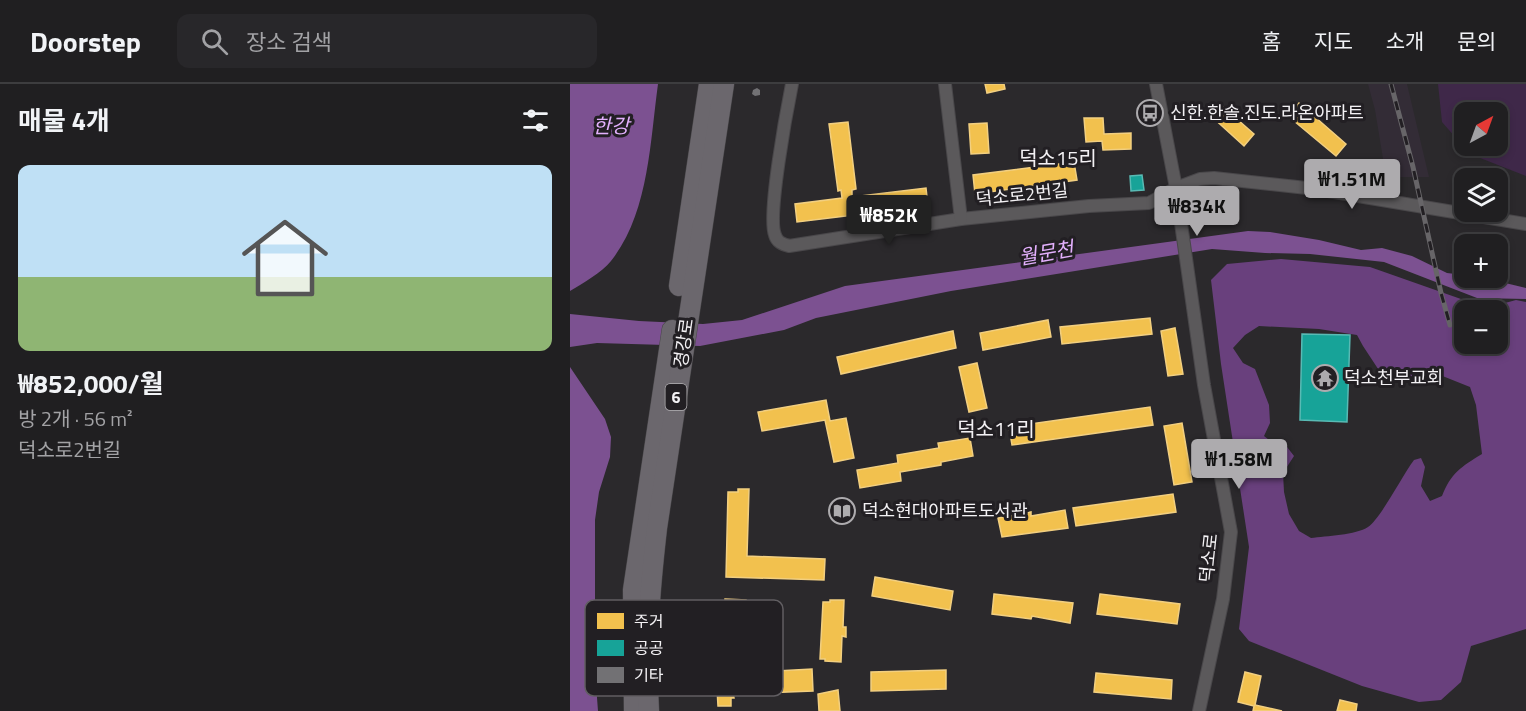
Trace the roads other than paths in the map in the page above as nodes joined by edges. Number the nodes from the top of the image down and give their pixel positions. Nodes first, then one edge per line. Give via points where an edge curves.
1 (709, 84) edge
2 (724, 84) edge
3 (792, 84) edge
4 (945, 84) edge
5 (1156, 84) edge
6 (1176, 188) junction
7 (961, 219) junction
8 (1526, 224) edge
9 (633, 600) edge
10 (650, 600) edge
11 (634, 696) edge
12 (648, 696) edge
13 (634, 711) edge
14 (649, 711) edge
15 (1199, 711) edge

1 - 9 main road, 경강로 / 6
2 - 10 main road, 경강로 / 6 via 657,528
3 - 7 street, 덕소로2번길 via 773,220 781,244 789,246
4 - 7 street
5 - 6 street
6 - 7 street, 덕소로2번길 via 1149,203
6 - 8 street, 덕소로2번길 via 1214,178 1328,190
6 - 15 street, 덕소로 via 1204,385 1232,532 1223,599
11 - 13 main road, 경강로 / 6
12 - 14 main road, 경강로 / 6

